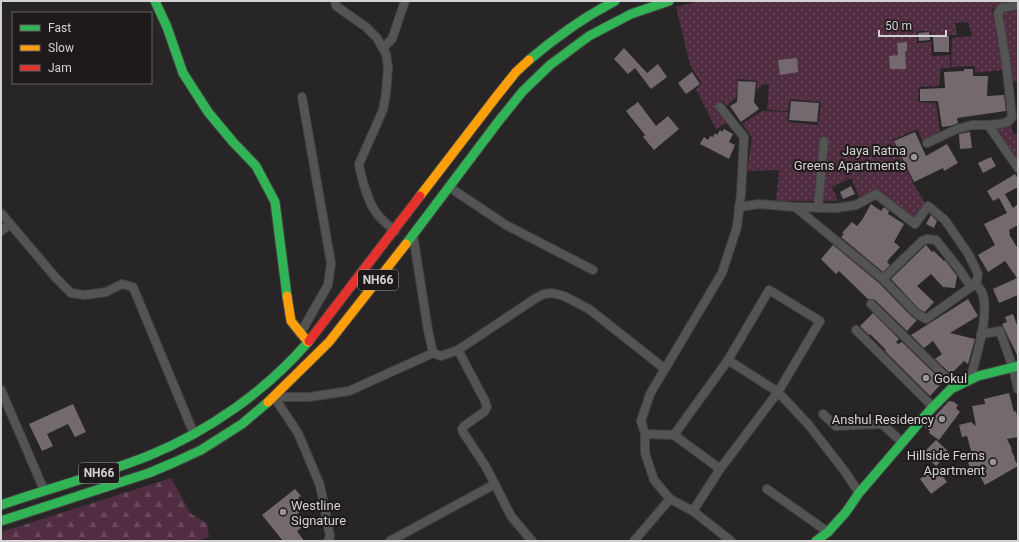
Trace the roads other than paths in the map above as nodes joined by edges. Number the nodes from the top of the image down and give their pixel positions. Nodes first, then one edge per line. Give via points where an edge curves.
1 (155, 1) edge
2 (335, 1) edge
3 (405, 1) edge
4 (616, 1) edge
5 (669, 1) edge
6 (1018, 5) edge
7 (383, 48) junction
8 (302, 97) dead end
9 (720, 108) dead end
10 (988, 125) junction
11 (824, 141) dead end
12 (927, 143) dead end
13 (1018, 168) edge
14 (449, 187) junction
15 (739, 207) junction
16 (795, 207) junction
17 (818, 208) junction
18 (1, 213) edge
19 (10, 224) junction
20 (1, 231) edge
21 (395, 231) junction
22 (413, 235) junction
23 (593, 270) dead end
24 (883, 279) junction
25 (974, 286) junction
26 (871, 304) dead end
27 (856, 330) dead end
28 (300, 334) junction
29 (981, 334) junction
30 (308, 342) junction
31 (458, 350) junction
32 (433, 353) junction
33 (728, 360) junction
34 (1016, 367) edge
35 (665, 369) junction
36 (970, 380) junction
37 (956, 387) junction
38 (1018, 389) edge
39 (1, 390) edge
40 (778, 392) junction
41 (274, 397) junction
42 (933, 407) junction
43 (823, 414) dead end
44 (194, 434) junction
45 (645, 434) junction
46 (674, 435) junction
47 (903, 443) junction
48 (720, 469) junction
49 (495, 484) junction
50 (767, 489) dead end
51 (44, 490) junction
52 (859, 493) junction
53 (670, 499) junction
54 (1, 505) edge
55 (693, 511) junction
56 (1, 521) edge
57 (828, 532) junction
58 (328, 541) edge
59 (390, 541) edge
60 (532, 541) edge
61 (634, 541) edge
62 (731, 541) edge
63 (816, 541) edge

1 - 28 main road via 183,72 208,112 256,166 275,202 291,321
2 - 7 street via 336,6 366,27
3 - 7 street via 392,39
4 - 21 main road, NH66 via 569,27 516,72
5 - 14 main road, NH66 via 631,14 589,36 550,65 523,91
6 - 10 street via 1001,8 998,13 1012,117 1010,121
7 - 21 street via 388,67 383,110 359,164 375,212
8 - 28 street via 331,263 328,285
9 - 15 street via 744,137
10 - 12 street via 972,125 957,129
10 - 13 street
11 - 17 street
14 - 22 main road, NH66
14 - 23 street via 506,225
15 - 16 street via 759,204
15 - 35 street via 737,228 722,274
16 - 17 street
16 - 24 street
17 - 25 street via 856,205 876,194 915,224 928,206 946,220 969,255 978,274
18 - 19 street
19 - 20 street
19 - 44 street via 71,293 85,295 106,292 122,284 133,287
21 - 30 main road, NH66
22 - 32 street
22 - 41 main road, NH66 via 329,342
24 - 25 street via 916,313 926,319
24 - 25 street via 922,241 932,239 936,240
25 - 29 street via 981,289 983,295 984,316
26 - 37 street
27 - 42 street
28 - 30 main road
29 - 34 street via 1000,331
29 - 36 street
30 - 44 main road, NH66 via 273,378
31 - 32 street via 441,356
31 - 35 street via 536,298 552,293 564,296 589,310
31 - 49 street via 487,407 462,429
32 - 41 street via 349,391 309,397
33 - 40 street
33 - 40 street via 768,290 820,321
33 - 46 street
34 - 36 main road
34 - 38 street
35 - 45 street via 650,394 641,421
36 - 37 main road
37 - 42 main road
39 - 51 street
40 - 48 street
40 - 52 street via 808,424
41 - 56 main road, NH66 via 242,424 201,450 175,462
41 - 58 street via 298,433 320,485 330,536
42 - 47 main road
43 - 47 street via 836,426 882,424
44 - 51 main road, NH66 via 170,447
45 - 46 street
45 - 53 street via 645,453 654,480
46 - 48 street
47 - 52 main road
48 - 55 street
49 - 59 street
49 - 60 street via 511,516
50 - 57 street
51 - 54 main road, NH66
52 - 57 main road
53 - 55 street
53 - 61 street
55 - 62 street
57 - 63 main road

